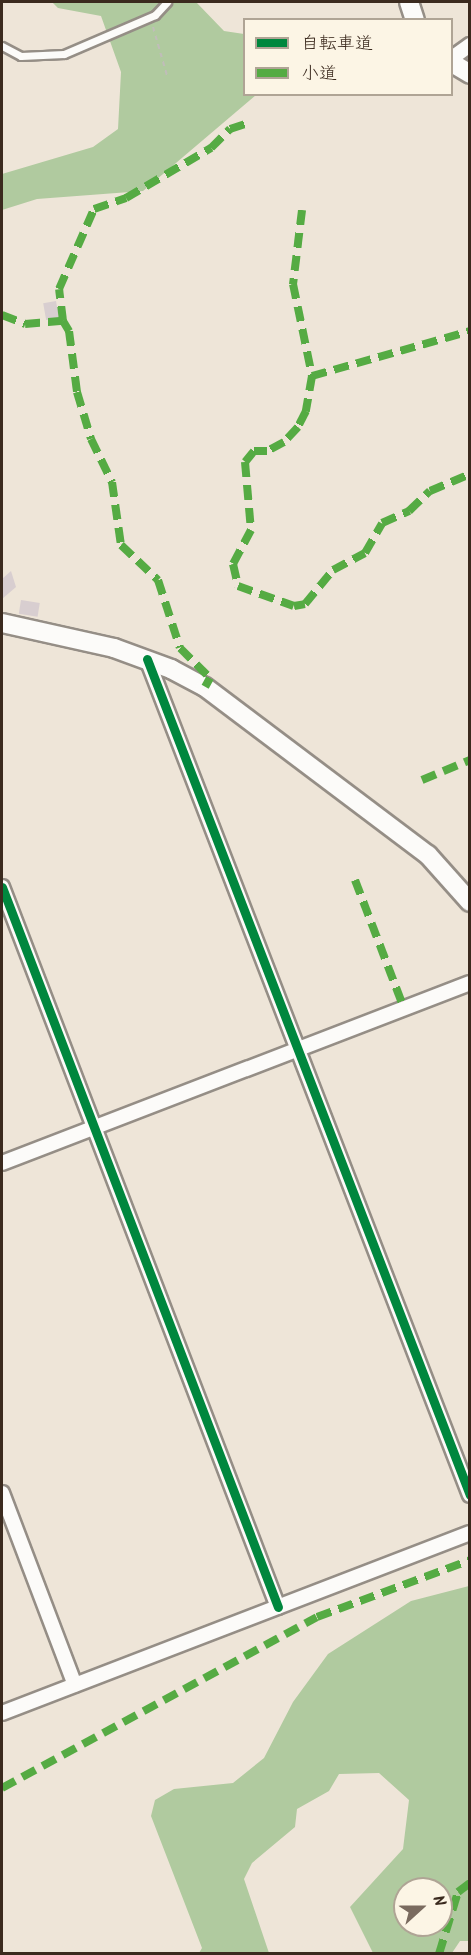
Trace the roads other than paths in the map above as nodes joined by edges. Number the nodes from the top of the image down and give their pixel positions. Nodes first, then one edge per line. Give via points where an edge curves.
1 (167, 2) edge
2 (409, 2) edge
3 (414, 18) edge
4 (2, 45) edge
5 (470, 45) edge
6 (453, 57) edge
7 (453, 64) edge
8 (470, 74) edge
9 (4, 620) edge
10 (147, 659) junction
11 (2, 887) edge
12 (470, 902) edge
13 (470, 982) edge
14 (297, 1049) junction
15 (94, 1128) junction
16 (2, 1163) edge
17 (2, 1493) edge
18 (470, 1495) edge
19 (470, 1533) edge
20 (278, 1607) junction
21 (75, 1685) junction
22 (2, 1713) edge

1 - 4 lane via 150,18 64,54 21,56
2 - 3 street
5 - 6 street
7 - 8 street
9 - 10 street
10 - 12 street via 205,687 246,716 428,855
10 - 14 street
11 - 15 street
13 - 14 street
14 - 15 street
14 - 18 street
15 - 16 street
15 - 20 street
17 - 21 street
19 - 20 street
20 - 21 street
21 - 22 street

